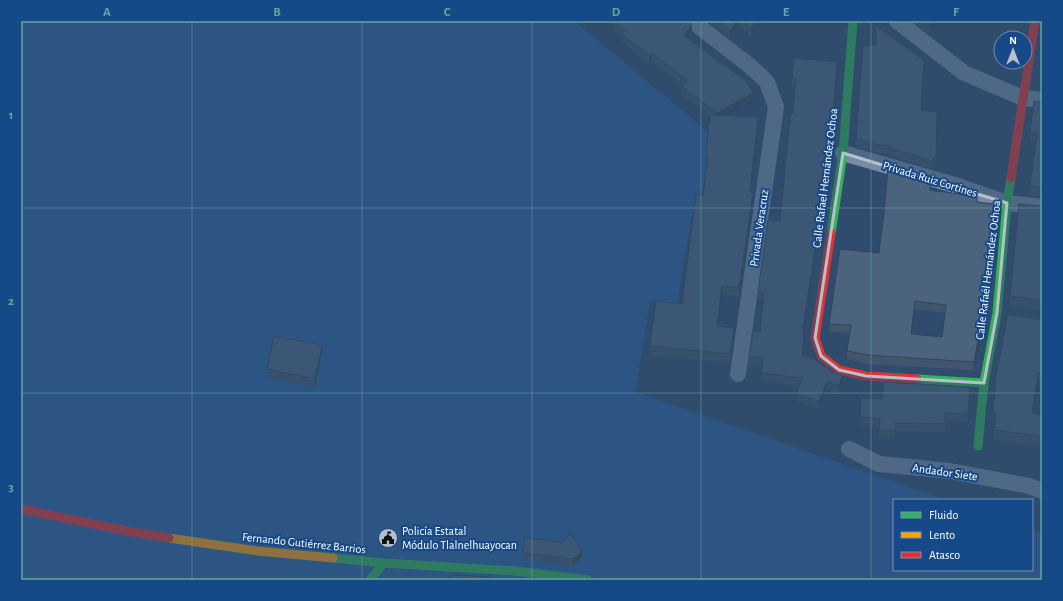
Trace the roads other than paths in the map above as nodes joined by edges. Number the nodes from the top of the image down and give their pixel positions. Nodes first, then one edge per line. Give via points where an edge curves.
1 (692, 21) edge
2 (853, 21) edge
3 (897, 21) edge
4 (1035, 21) edge
5 (1023, 98) junction
6 (1042, 100) edge
7 (843, 153) junction
8 (1007, 203) junction
9 (1042, 207) edge
10 (738, 374) dead end
11 (984, 383) junction
12 (978, 446) dead end
13 (849, 449) dead end
14 (1042, 492) edge
15 (21, 509) edge
16 (384, 563) junction
17 (370, 580) edge
18 (588, 580) edge

1 - 10 street, Privada Veracruz via 768,82 776,107
2 - 7 street, Calle Rafael Hernández Ochoa
3 - 5 street via 964,73
4 - 5 street, Calle Rafaél Hernández Ochoa
5 - 6 street
5 - 8 street, Calle Rafaél Hernández Ochoa
7 - 8 street, Privada Ruiz Cortines
7 - 11 street, Calle Rafael Hernández Ochoa via 816,338 821,356 838,370 866,376
8 - 9 street, Privada Ruiz Cortines
8 - 11 street, Calle Rafaél Hernández Ochoa via 1004,314
11 - 12 street, Calle Rafaél Hernández Ochoa
13 - 14 street, Andador Siete via 879,464 950,471 1029,486
15 - 16 street, Fernando Gutiérrez Barrios via 132,532 323,558
16 - 17 street
16 - 18 street, Fernando Gutiérrez Barrios via 515,571

